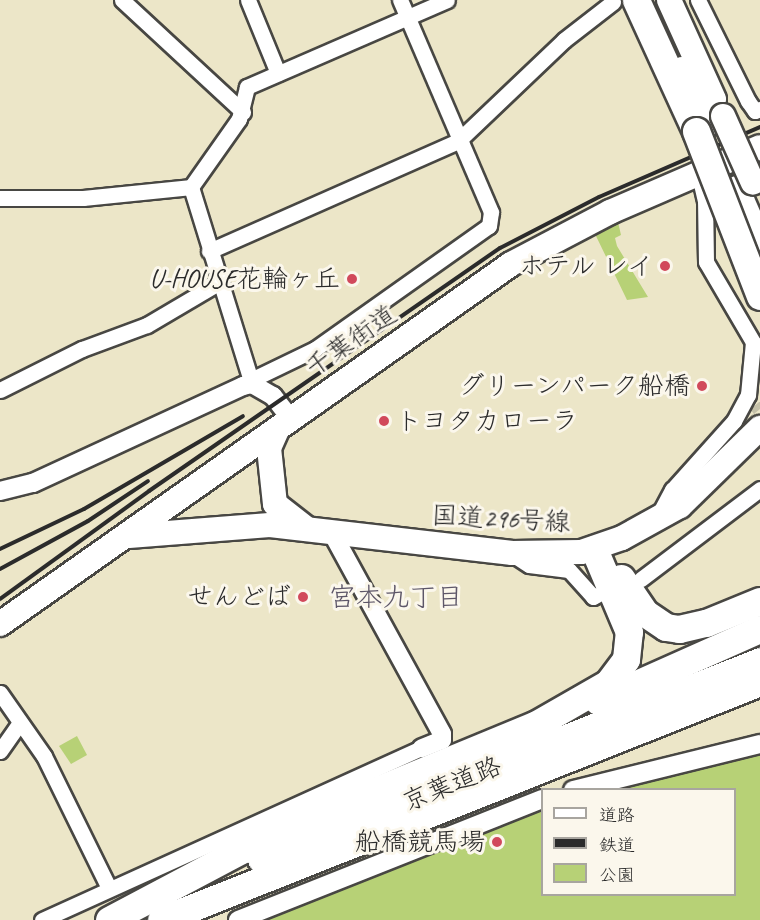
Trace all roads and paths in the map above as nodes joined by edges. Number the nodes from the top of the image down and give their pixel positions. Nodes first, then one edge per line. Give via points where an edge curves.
1 (122, 0) edge
2 (248, 0) edge
3 (400, 0) edge
4 (447, 0) edge
5 (650, 0) edge
6 (669, 0) edge
7 (698, 0) edge
8 (624, 1) edge
9 (408, 18) junction
10 (278, 73) junction
11 (243, 112) junction
12 (758, 114) edge
13 (709, 124) junction
14 (458, 141) junction
15 (760, 147) edge
16 (699, 174) junction
17 (191, 187) junction
18 (750, 190) edge
19 (0, 198) edge
20 (760, 241) edge
21 (208, 251) junction
22 (218, 282) junction
23 (760, 296) edge
24 (252, 382) junction
25 (0, 390) edge
26 (755, 409) edge
27 (284, 424) junction
28 (760, 489) edge
29 (0, 491) edge
30 (655, 521) junction
31 (306, 528) junction
32 (331, 531) junction
33 (129, 536) junction
34 (594, 549) junction
35 (512, 553) junction
36 (641, 579) dead end
37 (597, 595) dead end
38 (760, 601) edge
39 (0, 624) edge
40 (755, 631) edge
41 (760, 661) edge
42 (760, 682) edge
43 (0, 693) edge
44 (19, 724) junction
45 (535, 725) junction
46 (760, 744) edge
47 (422, 748) joint
48 (0, 751) edge
49 (577, 788) edge
50 (541, 800) edge
51 (109, 888) junction
52 (42, 920) edge
53 (109, 920) edge
54 (161, 920) edge
55 (238, 920) edge

1 - 11 street
2 - 10 street
3 - 9 street
4 - 9 street
5 - 13 highway
6 - 13 highway
7 - 12 street
8 - 13 highway
8 - 14 street via 579,27
9 - 10 street
9 - 14 street
10 - 11 street via 247,87
11 - 17 street
13 - 18 highway
13 - 23 highway, bridge
14 - 21 street
14 - 24 street via 491,212 489,226 315,349
15 - 16 highway, 千葉街道
16 - 26 street via 705,201 706,262 753,342
16 - 27 highway, 千葉街道 via 579,227 511,264
17 - 19 street via 83,198
17 - 21 street
18 - 20 highway
21 - 22 street
22 - 24 street
22 - 25 street via 147,325 82,349
24 - 27 street via 280,401
24 - 29 street via 33,483
26 - 30 highway, 国道296号線 via 680,506
26 - 30 street via 734,421 672,490
27 - 31 highway via 269,448 275,504
27 - 33 highway, 千葉街道
28 - 36 street
30 - 34 highway, 国道296号線
31 - 32 highway, 国道296号線
31 - 33 highway, 国道296号線 via 250,525
32 - 35 highway, 国道296号線
32 - 47 street via 442,734 442,740
33 - 39 highway, 千葉街道
34 - 35 highway, 国道296号線
34 - 38 highway via 619,574 645,613 666,627 692,627
34 - 45 highway via 625,620 629,646 626,659 619,672 594,693
35 - 37 street via 529,565 569,570 593,597
40 - 45 highway
41 - 53 highway, 京葉道路
42 - 54 highway, 京葉道路
43 - 44 street
44 - 48 street
44 - 51 street via 44,756
45 - 53 highway via 321,813 241,850
46 - 49 street
47 - 51 street
50 - 55 street
51 - 52 street

